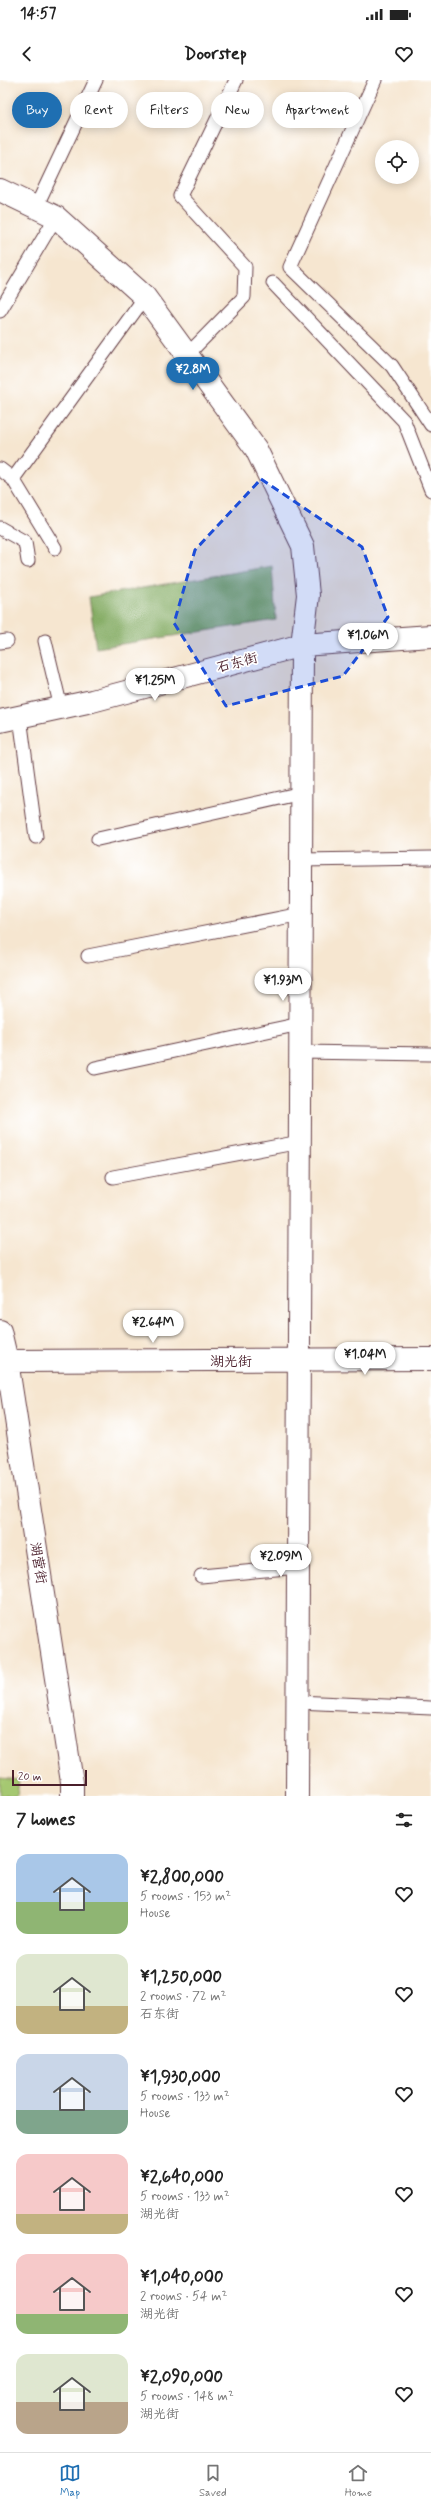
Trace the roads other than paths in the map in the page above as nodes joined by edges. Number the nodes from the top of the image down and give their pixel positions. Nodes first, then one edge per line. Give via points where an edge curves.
1 (96, 80) edge
2 (236, 80) edge
3 (375, 80) edge
4 (0, 190) edge
5 (36, 207) junction
6 (56, 217) junction
7 (273, 283) dead end
8 (145, 297) junction
9 (0, 310) edge
10 (187, 355) junction
11 (431, 425) edge
12 (0, 469) edge
13 (13, 479) junction
14 (431, 490) edge
15 (0, 528) edge
16 (55, 548) dead end
17 (28, 561) dead end
18 (431, 636) edge
19 (45, 641) dead end
20 (302, 645) junction
21 (62, 708) junction
22 (10, 719) edge
23 (302, 793) junction
24 (36, 837) dead end
25 (98, 839) dead end
26 (431, 858) edge
27 (302, 860) junction
28 (301, 914) junction
29 (88, 956) dead end
30 (300, 1024) junction
31 (300, 1052) junction
32 (431, 1054) edge
33 (95, 1068) dead end
34 (300, 1142) junction
35 (113, 1177) dead end
36 (0, 1331) edge
37 (431, 1359) edge
38 (299, 1360) junction
39 (4, 1362) edge
40 (298, 1567) junction
41 (201, 1576) dead end
42 (297, 1702) junction
43 (431, 1708) edge
44 (72, 1796) edge
45 (297, 1796) edge

1 - 5 lane
2 - 10 lane via 180,196 245,267 244,297
3 - 11 lane via 290,267 392,366
4 - 5 street
5 - 6 street
6 - 8 street
6 - 9 lane
7 - 14 lane via 404,422
8 - 10 street
8 - 13 lane
10 - 20 street via 256,449 303,546 308,595
12 - 13 lane
13 - 16 lane
15 - 17 lane via 25,542
18 - 20 street, 石东街
19 - 21 lane
20 - 21 street, 石东街
20 - 23 street
21 - 22 street, 石东街
22 - 24 lane
23 - 25 lane
23 - 27 street
26 - 27 lane
27 - 28 street
28 - 29 lane
28 - 30 street
30 - 31 street
30 - 33 lane
31 - 32 lane
31 - 34 street
34 - 35 lane
34 - 38 street
36 - 39 street, 湖营街
37 - 38 street, 湖光街
38 - 39 street, 湖光街
38 - 40 street
39 - 44 street, 湖营街 via 72,1782
40 - 41 lane
40 - 42 street
42 - 43 lane
42 - 45 street

